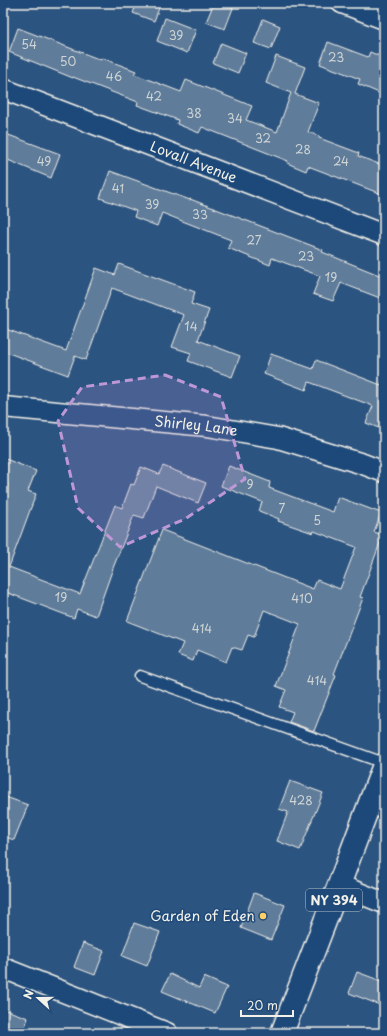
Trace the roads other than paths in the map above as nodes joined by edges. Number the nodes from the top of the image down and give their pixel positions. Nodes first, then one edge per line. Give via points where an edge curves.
1 (342, 3) edge
2 (384, 19) edge
3 (3, 89) edge
4 (384, 235) edge
5 (3, 407) edge
6 (384, 472) edge
7 (140, 676) dead end
8 (384, 764) edge
9 (339, 886) junction
10 (384, 903) edge
11 (3, 968) edge
12 (167, 1033) edge
13 (282, 1033) edge

1 - 2 street
3 - 4 street, Lovall Avenue
5 - 6 street, Shirley Lane via 208,426 270,436
7 - 8 lane
8 - 9 main road, NY 394
9 - 10 street
9 - 13 main road, NY 394
11 - 12 street

